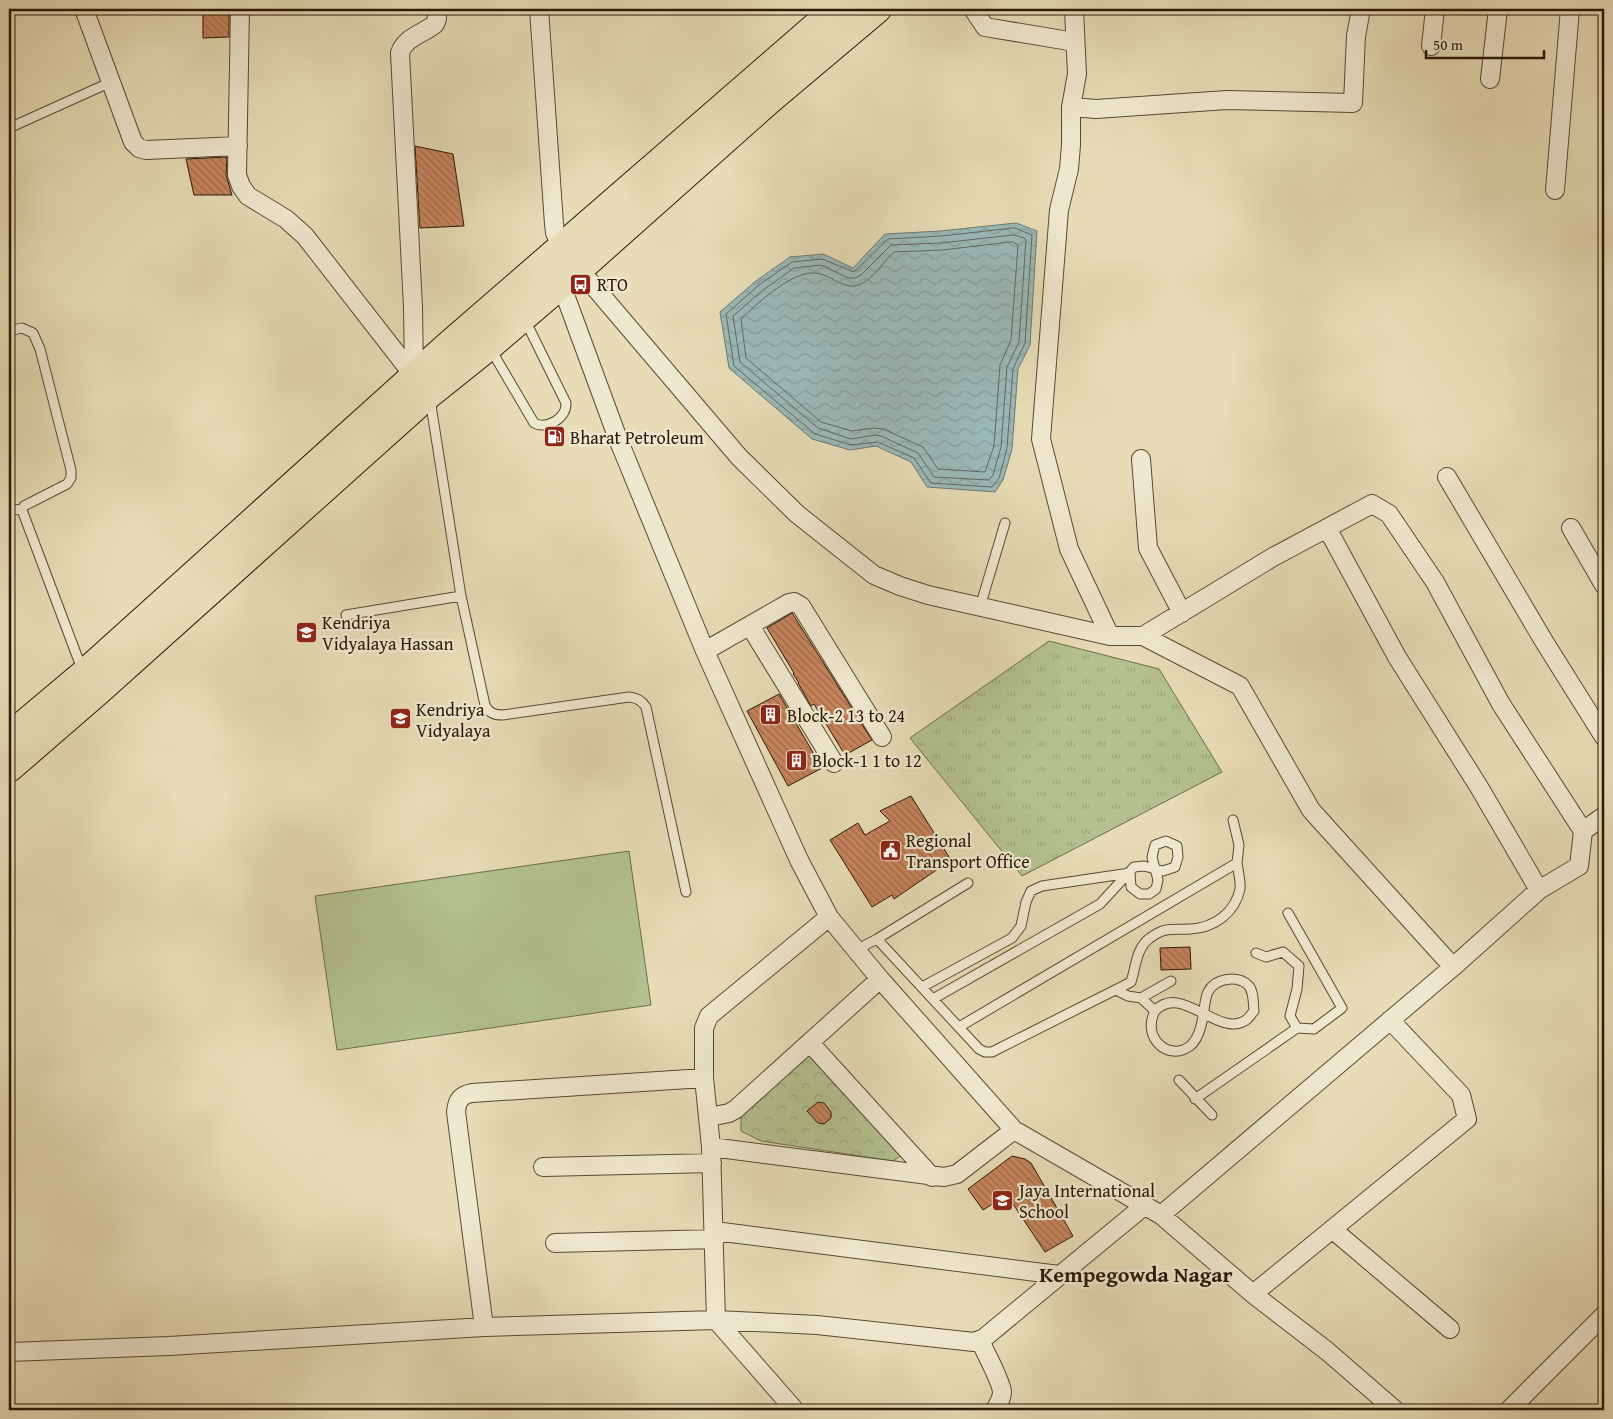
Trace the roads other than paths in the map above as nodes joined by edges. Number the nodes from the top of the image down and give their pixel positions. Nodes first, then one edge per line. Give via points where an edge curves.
1 (84, 9) edge
2 (240, 9) edge
3 (436, 9) edge
4 (539, 9) edge
5 (836, 9) edge
6 (877, 9) edge
7 (973, 9) edge
8 (1074, 9) edge
9 (1361, 9) edge
10 (1435, 9) edge
11 (1498, 9) edge
12 (1570, 9) edge
13 (1075, 42) junction
14 (1432, 46) dead end
15 (1490, 79) dead end
16 (111, 82) junction
17 (1071, 107) junction
18 (9, 128) edge
19 (238, 146) junction
20 (1555, 190) dead end
21 (562, 247) junction
22 (570, 277) junction
23 (523, 316) junction
24 (9, 331) edge
25 (489, 346) junction
26 (421, 385) junction
27 (1140, 459) dead end
28 (1447, 477) dead end
29 (9, 509) edge
30 (22, 510) junction
31 (1005, 523) dead end
32 (1327, 528) junction
33 (1571, 528) dead end
34 (1604, 585) edge
35 (461, 596) junction
36 (980, 607) junction
37 (1182, 613) junction
38 (346, 615) dead end
39 (750, 626) junction
40 (1110, 636) junction
41 (1143, 636) junction
42 (704, 651) junction
43 (91, 682) junction
44 (9, 737) edge
45 (882, 737) dead end
46 (1604, 737) edge
47 (834, 763) dead end
48 (9, 768) edge
49 (1604, 816) edge
50 (1233, 820) dead end
51 (1583, 831) junction
52 (1236, 863) junction
53 (1130, 873) junction
54 (968, 884) dead end
55 (1539, 890) junction
56 (686, 892) dead end
57 (1288, 914) dead end
58 (829, 917) junction
59 (877, 939) junction
60 (856, 950) junction
61 (1256, 953) dead end
62 (1453, 967) junction
63 (880, 979) junction
64 (1171, 981) dead end
65 (922, 987) junction
66 (1116, 990) junction
67 (1141, 998) junction
68 (933, 999) junction
69 (1155, 1011) junction
70 (1203, 1014) junction
71 (1390, 1020) junction
72 (959, 1027) junction
73 (1297, 1028) junction
74 (810, 1043) junction
75 (704, 1078) junction
76 (1179, 1080) dead end
77 (1195, 1098) junction
78 (1212, 1115) dead end
79 (709, 1117) junction
80 (1014, 1130) junction
81 (712, 1155) junction
82 (543, 1167) dead end
83 (932, 1176) junction
84 (1144, 1206) junction
85 (1161, 1215) junction
86 (1332, 1229) junction
87 (715, 1235) junction
88 (555, 1243) dead end
89 (1059, 1276) junction
90 (1253, 1294) junction
91 (1604, 1315) edge
92 (716, 1320) junction
93 (484, 1327) junction
94 (1450, 1329) dead end
95 (980, 1340) junction
96 (9, 1352) edge
97 (793, 1408) dead end
98 (995, 1410) edge
99 (1394, 1410) edge
100 (1509, 1410) edge

1 - 16 street
2 - 19 street
3 - 26 street via 435,24 406,41 400,53 413,307
4 - 21 street via 554,224
5 - 21 main road
6 - 22 main road
7 - 13 street via 985,26
8 - 13 street
9 - 17 street via 1356,36 1354,103 1227,100 1096,109
10 - 14 street
11 - 15 street
12 - 20 street
13 - 17 street via 1077,74
16 - 18 lane
16 - 19 street via 133,142 139,148
17 - 40 street via 1072,145 1059,210 1041,439 1069,549
19 - 26 street via 237,175 248,196 286,219 305,236
21 - 22 main road
21 - 26 main road
22 - 23 main road
22 - 36 street via 797,514 874,575 928,595
22 - 42 street via 618,439
23 - 25 main road
23 - 25 lane via 566,403 564,414 544,426 534,423
24 - 30 lane via 22,328 33,333 71,470 67,484
25 - 26 main road
26 - 35 lane
26 - 43 main road
27 - 37 street via 1148,548
28 - 46 street
29 - 30 lane
30 - 43 lane
31 - 36 lane
32 - 37 street
32 - 51 street via 1372,504 1389,514 1434,582 1501,704
32 - 55 street via 1397,657
33 - 34 street
35 - 38 lane
35 - 56 lane via 485,705 492,714 629,697 636,697 646,706
36 - 40 street
37 - 41 street
39 - 42 street
39 - 45 street via 794,602 801,606
39 - 47 street
40 - 41 street
41 - 62 street via 1240,686 1311,810
42 - 58 street via 795,852
43 - 44 main road
43 - 48 main road
49 - 51 street
50 - 52 lane via 1238,845
51 - 55 street via 1579,866
52 - 66 lane via 1240,888 1232,910 1212,925 1167,929 1149,938 1136,956 1131,982
52 - 72 lane
53 - 53 lane via 1134,867 1155,868 1156,889 1149,894 1140,894 1131,887
53 - 65 lane via 1042,886 1031,891 1020,926 1012,938
53 - 68 lane via 1100,904
54 - 59 lane
55 - 62 street
57 - 73 lane via 1342,1008 1314,1029
58 - 60 street
58 - 75 street via 709,1016 704,1028
59 - 60 lane
59 - 65 lane
60 - 63 street
61 - 73 lane via 1266,957 1283,952 1299,966 1290,1016
62 - 71 street
63 - 74 street
63 - 80 street
64 - 67 lane
65 - 68 lane
66 - 67 lane
66 - 72 lane via 992,1052 979,1049
67 - 69 lane
68 - 72 lane
69 - 70 lane via 1169,1003 1181,1004
69 - 70 lane via 1150,1028 1153,1037 1167,1049 1181,1051 1197,1038
70 - 70 lane via 1208,992 1216,983 1228,978 1241,980 1250,987 1254,1011 1246,1020 1226,1024
71 - 85 street
71 - 86 street via 1461,1095 1467,1119
73 - 77 lane
74 - 79 street via 736,1109
74 - 83 street
75 - 79 street
75 - 93 street via 472,1092 459,1099 456,1112
76 - 77 lane
77 - 78 lane
79 - 81 street
80 - 83 street via 957,1174
80 - 84 street
81 - 82 street
81 - 83 street
81 - 87 street
84 - 85 street
84 - 89 street
85 - 90 street
86 - 90 street
86 - 94 street
87 - 88 street
87 - 89 street
87 - 92 street
89 - 95 street
90 - 99 street via 1327,1351
91 - 100 street
92 - 93 street
92 - 95 street via 817,1325 974,1342
92 - 97 street
93 - 96 street
95 - 98 street via 1002,1392

